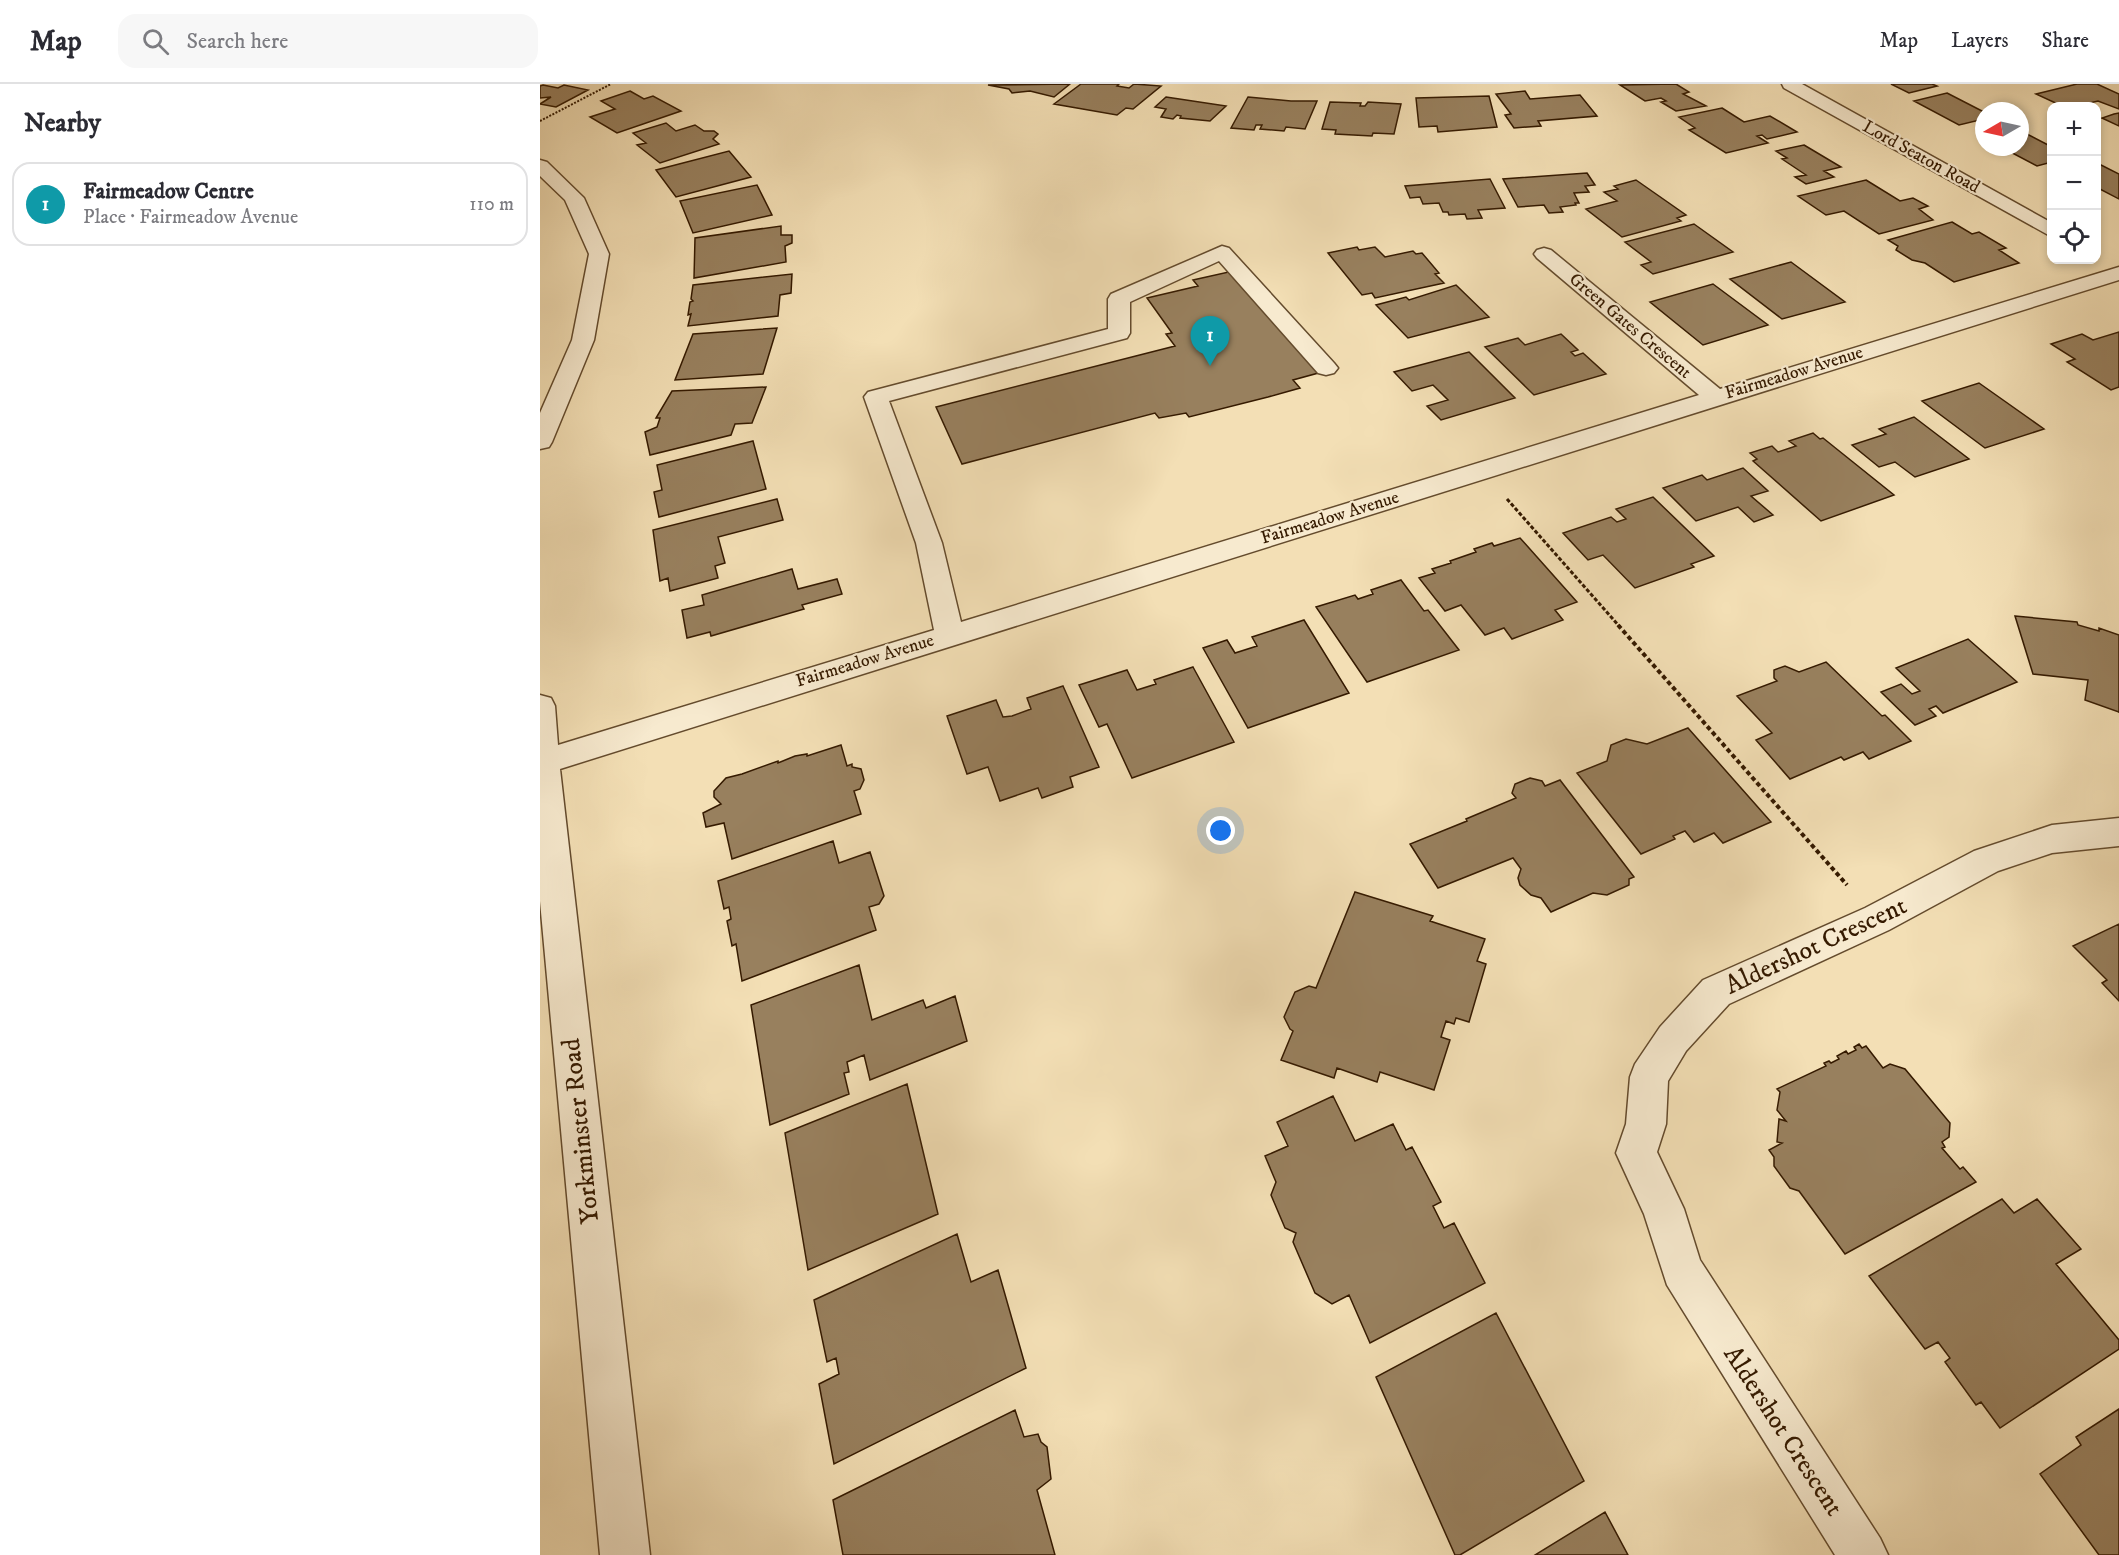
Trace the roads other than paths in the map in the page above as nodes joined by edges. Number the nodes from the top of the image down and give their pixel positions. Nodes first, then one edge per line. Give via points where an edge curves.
1 (1790, 84) edge
2 (540, 166) edge
3 (2047, 228) edge
4 (1544, 254) dead end
5 (2101, 259) edge
6 (2119, 271) edge
7 (1326, 368) dead end
8 (1715, 398) junction
9 (540, 442) edge
10 (949, 634) junction
11 (540, 706) edge
12 (541, 762) edge
13 (2119, 832) edge
14 (625, 1555) edge
15 (1863, 1555) edge

1 - 3 street, Lord Seaton Road
2 - 9 street via 573,198 599,254 583,340
4 - 8 street, Green Gates Crescent
5 - 6 street
6 - 8 street, Fairmeadow Avenue
7 - 10 street via 1222,252 1119,299 1119,333 876,397 929,543
8 - 10 street, Fairmeadow Avenue
10 - 12 street, Fairmeadow Avenue
11 - 12 street, Yorkminster Road
12 - 14 street, Yorkminster Road
13 - 15 street, Aldershot Crescent via 2052,840 1986,861 1877,919 1716,992 1673,1039 1650,1077 1646,1124 1636,1153 1663,1209 1682,1270

